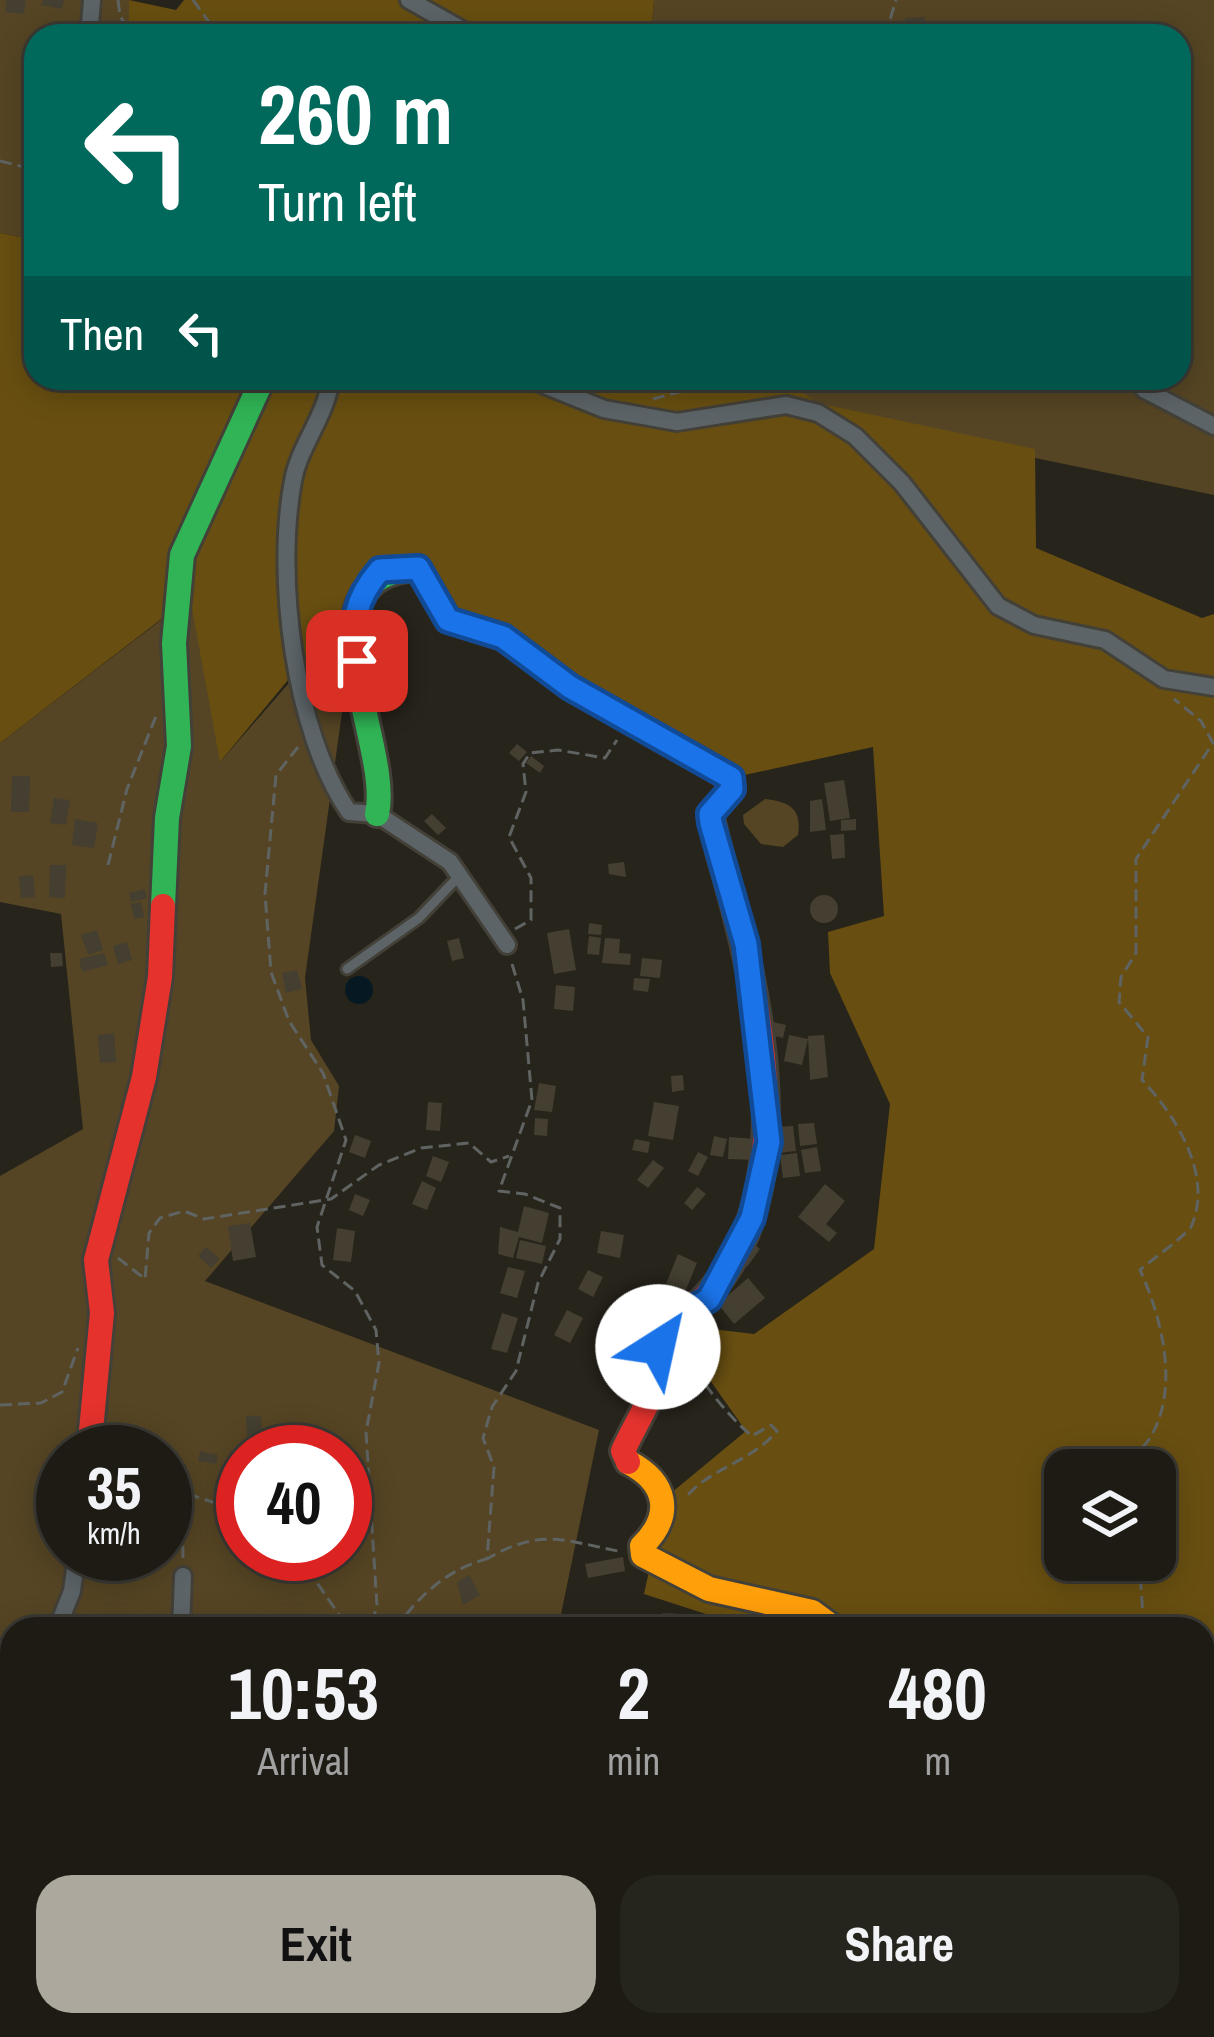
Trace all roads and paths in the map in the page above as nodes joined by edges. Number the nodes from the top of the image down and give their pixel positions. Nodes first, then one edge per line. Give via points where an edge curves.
1 (410, 0) edge
2 (452, 24) edge
3 (258, 390) edge
4 (326, 390) edge
5 (557, 390) edge
6 (686, 390) edge
7 (1145, 390) edge
8 (644, 401) dead end
9 (1214, 426) edge
10 (1214, 687) edge
11 (1168, 694) dead end
12 (161, 704) dead end
13 (629, 723) junction
14 (311, 731) junction
15 (377, 814) junction
16 (109, 866) dead end
17 (461, 874) junction
18 (505, 941) junction
19 (347, 969) dead end
20 (509, 1156) junction
21 (331, 1199) junction
22 (100, 1232) junction
23 (102, 1313) junction
24 (663, 1315) junction
25 (0, 1405) edge
26 (92, 1425) edge
27 (1138, 1449) edge
28 (665, 1522) junction
29 (643, 1555) junction
30 (487, 1559) junction
31 (70, 1581) edge
32 (183, 1581) edge
33 (316, 1581) edge
34 (1141, 1581) edge
35 (60, 1617) edge
36 (181, 1617) edge
37 (341, 1617) edge
38 (374, 1617) edge
39 (404, 1617) edge
40 (819, 1617) edge
41 (1143, 1617) edge

1 - 2 street
3 - 22 street via 182,555 173,643 179,746 166,818 160,977 144,1077
4 - 14 street via 290,505 296,656
5 - 10 street via 604,409 677,422 786,405 818,413 855,436 902,483 998,606 1034,625 1105,640 1164,679
6 - 8 path
7 - 9 street
11 - 27 path via 1201,721 1213,743 1136,859 1136,953 1121,976 1119,1002 1148,1037 1142,1080 1191,1131 1208,1191 1193,1225 1140,1270 1156,1307 1166,1397
12 - 16 path via 127,789
13 - 15 street via 503,637 448,620 418,568 380,570 360,593 352,626 381,797
13 - 18 path via 605,758 558,750 530,753 523,764 526,793 509,837 531,878 531,920
13 - 24 street via 731,778 732,789 710,814 746,944 769,1142 752,1218 709,1299
14 - 15 street via 349,812
14 - 21 path via 276,775 265,894 271,971 323,1073 346,1140
15 - 17 street
17 - 18 street
17 - 19 lane via 419,918
18 - 20 path via 523,1000 532,1100
20 - 21 path via 491,1162 469,1143 421,1148
20 - 30 path via 499,1191 560,1208 560,1239 538,1283 516,1370 483,1438 494,1467
21 - 22 path via 160,1218 149,1233 145,1279
21 - 38 path via 317,1227 322,1265 365,1304 377,1341 366,1432
22 - 23 street
23 - 25 path via 76,1350 62,1392 41,1403
23 - 26 street
24 - 28 street via 655,1335 663,1362 623,1451 663,1490
24 - 28 path via 737,1424 752,1436 771,1425 777,1431 742,1462 698,1482
28 - 29 street
29 - 30 path via 550,1538 521,1539
29 - 40 street via 709,1589
30 - 39 path via 454,1569
31 - 35 street
32 - 36 street
33 - 37 path
34 - 41 path

